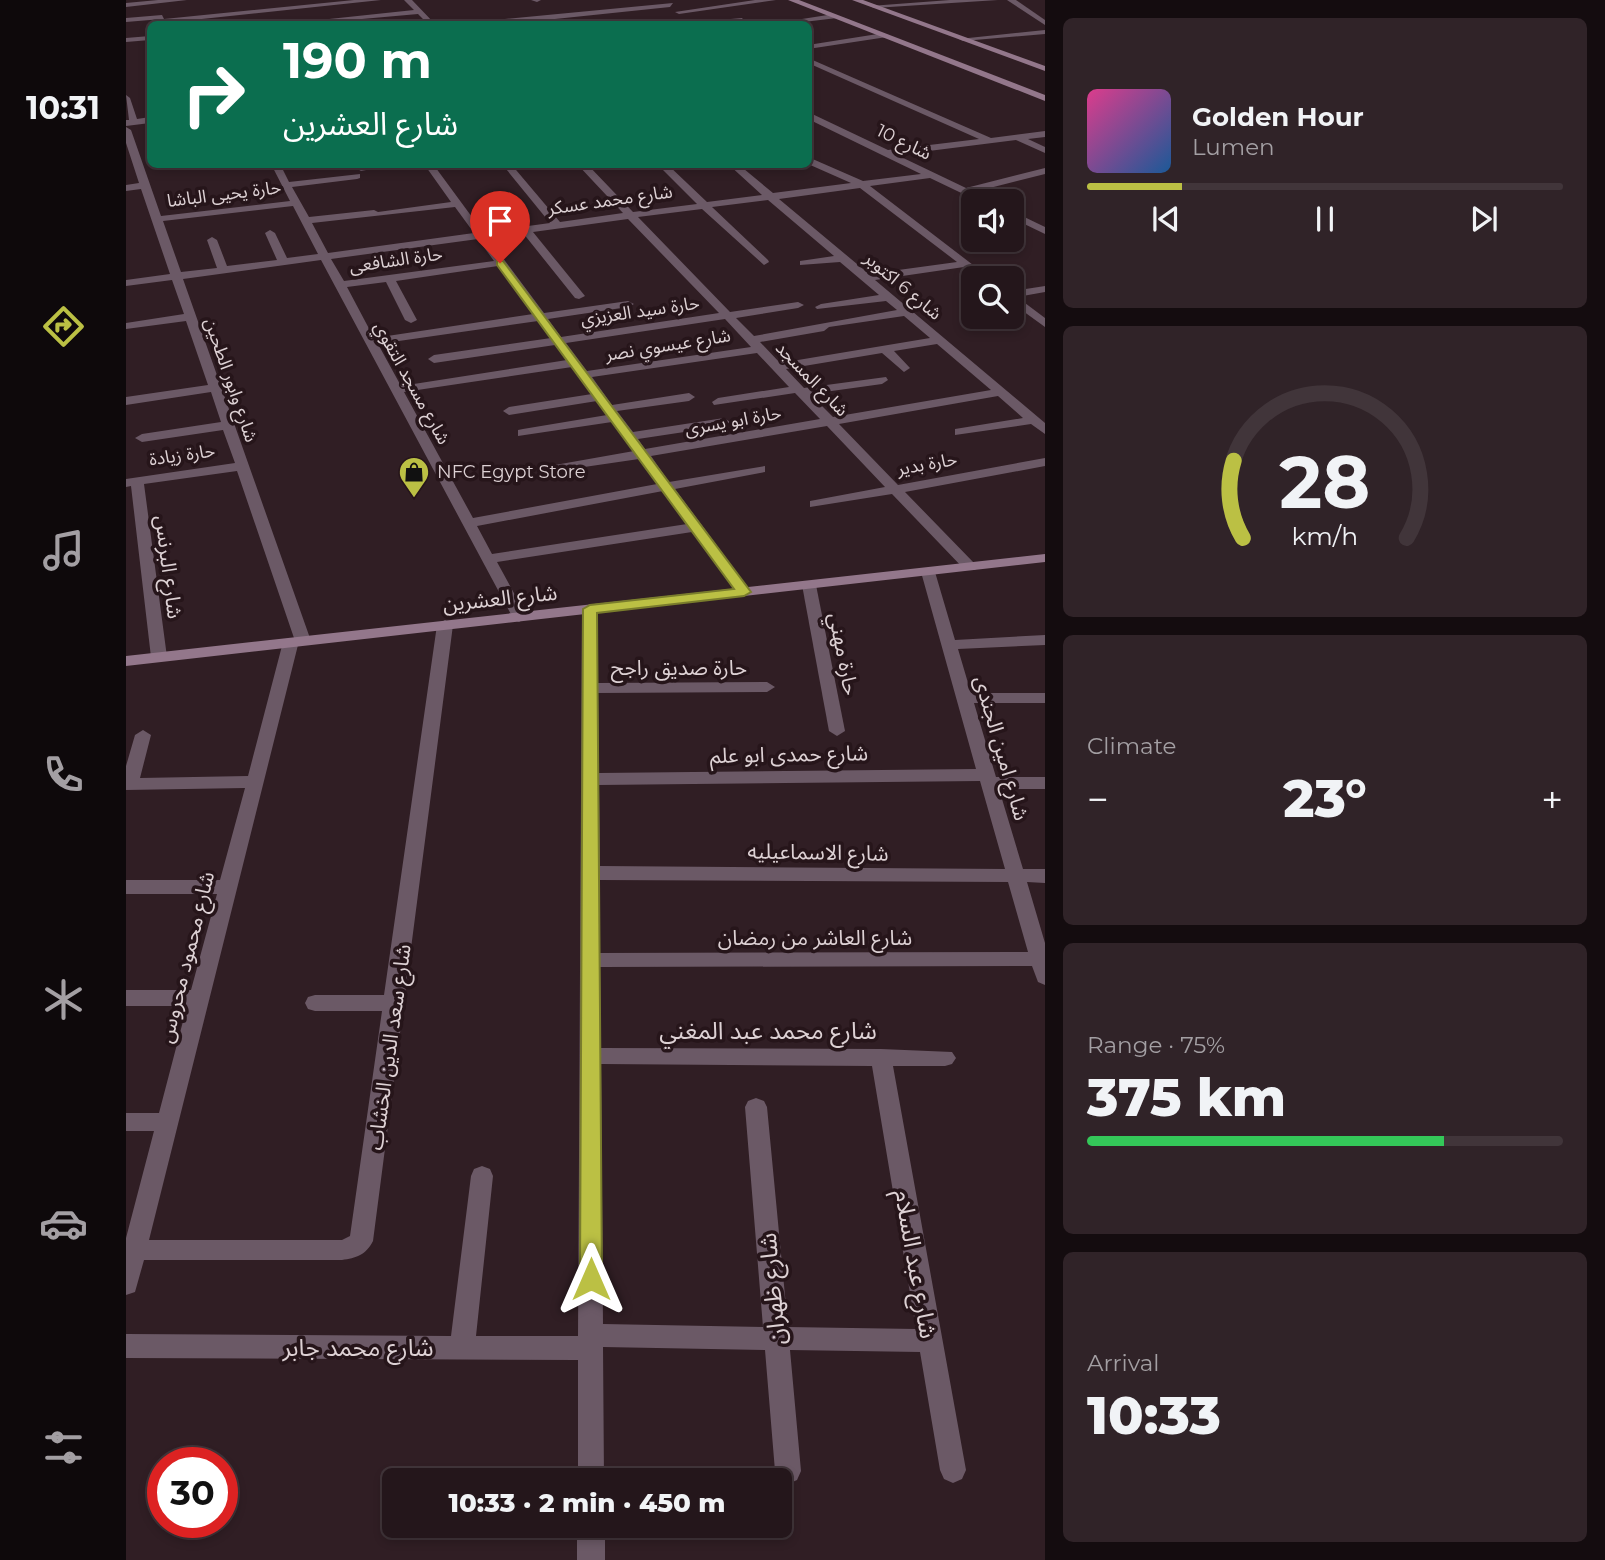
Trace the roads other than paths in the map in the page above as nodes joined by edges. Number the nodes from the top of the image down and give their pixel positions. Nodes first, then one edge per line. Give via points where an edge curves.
1 (183, 0) edge
2 (279, 0) edge
3 (377, 0) edge
4 (408, 0) edge
5 (536, 0) edge
6 (772, 0) edge
7 (792, 0) edge
8 (856, 0) edge
9 (994, 0) edge
10 (1011, 0) edge
11 (154, 1) edge
12 (956, 1) edge
13 (359, 2) junction
14 (667, 3) edge
15 (126, 5) edge
16 (874, 6) junction
17 (287, 9) junction
18 (600, 9) junction
19 (419, 12) junction
20 (679, 12) junction
21 (732, 16) dead end
22 (834, 16) junction
23 (163, 19) edge
24 (368, 19) edge
25 (126, 20) edge
26 (742, 20) dead end
27 (296, 21) edge
28 (340, 21) edge
29 (429, 21) edge
30 (559, 21) edge
31 (616, 21) edge
32 (692, 21) edge
33 (706, 21) edge
34 (726, 21) edge
35 (796, 21) edge
36 (1045, 23) edge
37 (1042, 34) edge
38 (884, 35) junction
39 (147, 38) edge
40 (963, 39) junction
41 (126, 40) edge
42 (812, 46) edge
43 (812, 62) edge
44 (1045, 69) edge
45 (126, 98) edge
46 (1045, 98) edge
47 (812, 117) edge
48 (147, 121) edge
49 (129, 125) edge
50 (1045, 134) edge
51 (1018, 138) junction
52 (991, 141) junction
53 (1045, 150) edge
54 (887, 153) junction
55 (131, 158) edge
56 (812, 162) edge
57 (277, 168) edge
58 (376, 168) edge
59 (431, 168) edge
60 (509, 168) edge
61 (585, 168) edge
62 (665, 168) edge
63 (737, 168) edge
64 (1042, 173) edge
65 (932, 175) junction
66 (860, 184) junction
67 (285, 185) junction
68 (145, 186) junction
69 (126, 188) edge
70 (961, 189) edge
71 (974, 189) edge
72 (771, 196) junction
73 (295, 203) junction
74 (457, 204) junction
75 (703, 205) junction
76 (629, 215) junction
77 (157, 219) junction
78 (1024, 220) edge
79 (304, 221) junction
80 (557, 225) junction
81 (526, 229) junction
82 (1045, 231) edge
83 (270, 233) dead end
84 (480, 236) junction
85 (212, 240) dead end
86 (324, 257) junction
87 (844, 258) junction
88 (283, 262) junction
89 (764, 262) dead end
90 (500, 263) junction
91 (804, 263) dead end
92 (966, 264) junction
93 (969, 266) edge
94 (223, 270) junction
95 (177, 276) junction
96 (389, 278) junction
97 (867, 278) junction
98 (126, 283) edge
99 (339, 285) junction
100 (1045, 289) edge
101 (1024, 293) edge
102 (579, 296) dead end
103 (889, 297) junction
104 (628, 304) dead end
105 (799, 305) dead end
106 (1024, 306) edge
107 (821, 307) dead end
108 (907, 312) junction
109 (727, 316) junction
110 (191, 317) junction
111 (540, 317) junction
112 (411, 320) dead end
113 (1045, 324) edge
114 (126, 326) edge
115 (939, 340) junction
116 (558, 341) junction
117 (370, 342) junction
118 (755, 344) junction
119 (884, 348) junction
120 (435, 359) dead end
121 (574, 363) junction
122 (777, 367) junction
123 (904, 368) dead end
124 (583, 375) junction
125 (882, 380) dead end
126 (216, 388) junction
127 (396, 390) junction
128 (800, 391) junction
129 (1001, 392) junction
130 (600, 397) junction
131 (689, 397) dead end
132 (126, 401) edge
133 (718, 402) dead end
134 (509, 411) dead end
135 (612, 414) junction
136 (1034, 420) junction
137 (724, 422) dead end
138 (830, 422) junction
139 (228, 425) junction
140 (1045, 430) edge
141 (960, 432) dead end
142 (523, 433) dead end
143 (629, 437) junction
144 (142, 438) dead end
145 (642, 454) junction
146 (1045, 462) edge
147 (243, 466) junction
148 (760, 469) dead end
149 (555, 470) dead end
150 (131, 482) edge
151 (666, 488) junction
152 (895, 490) junction
153 (815, 504) dead end
154 (468, 523) junction
155 (695, 527) junction
156 (1045, 558) edge
157 (488, 559) junction
158 (970, 567) junction
159 (928, 572) junction
160 (810, 585) junction
161 (744, 592) junction
162 (590, 609) junction
163 (519, 617) junction
164 (445, 625) junction
165 (1045, 640) edge
166 (297, 642) junction
167 (949, 645) junction
168 (159, 657) junction
169 (126, 661) edge
170 (767, 687) dead end
171 (591, 688) junction
172 (964, 698) junction
173 (1045, 698) edge
174 (837, 731) dead end
175 (143, 735) dead end
176 (591, 779) junction
177 (988, 779) junction
178 (255, 782) junction
179 (1045, 783) edge
180 (128, 784) edge
181 (591, 873) junction
182 (1016, 876) junction
183 (1045, 876) edge
184 (126, 887) edge
185 (228, 887) junction
186 (591, 960) junction
187 (1042, 968) edge
188 (126, 998) edge
189 (200, 998) junction
190 (316, 1003) dead end
191 (395, 1003) junction
192 (591, 1056) junction
193 (881, 1057) junction
194 (945, 1058) dead end
195 (756, 1107) dead end
196 (126, 1122) edge
197 (168, 1122) junction
198 (482, 1176) dead end
199 (130, 1250) edge
200 (126, 1284) edge
201 (777, 1339) junction
202 (930, 1341) junction
203 (591, 1342) junction
204 (126, 1346) edge
205 (462, 1348) junction
206 (591, 1468) edge
207 (788, 1468) edge
208 (953, 1470) dead end
209 (591, 1538) edge
210 (591, 1560) edge

1 - 11 street
2 - 17 street
2 - 23 street
3 - 13 street
4 - 19 street
5 - 30 street
6 - 20 street
7 - 22 main road
8 - 16 main road
9 - 12 street
10 - 36 street
11 - 15 street
11 - 23 street
12 - 16 street
13 - 17 street
13 - 24 street
14 - 18 street
14 - 20 street
16 - 40 main road
17 - 23 street
17 - 27 street
18 - 30 street
18 - 31 street
19 - 24 street
19 - 29 street
20 - 32 street
21 - 33 street
22 - 35 street
22 - 38 main road
23 - 25 street
24 - 28 street
26 - 34 street
37 - 40 street
38 - 42 street
38 - 46 main road
39 - 41 street
40 - 44 main road
43 - 52 street
45 - 49 street, شارع وابور الطحين
47 - 54 street, شارع 10
48 - 49 street
49 - 55 street, شارع وابور الطحين
50 - 51 street
51 - 52 street
51 - 53 street
52 - 54 street
54 - 65 street, شارع 10
55 - 68 street, شارع وابور الطحين
56 - 66 street
57 - 67 street, شارع مسجد التقوي
58 - 67 street
59 - 74 street
60 - 80 street
61 - 76 street, شارع المسجد
62 - 75 street
63 - 72 street, شارع 6 اكتوبر
64 - 71 street
65 - 66 street, شارع محمد عسكر
65 - 70 street, شارع 10
66 - 72 street, شارع محمد عسكر
66 - 92 street
67 - 73 street, شارع مسجد التقوي
68 - 69 street
68 - 77 street, شارع وابور الطحين
72 - 75 street, شارع محمد عسكر
72 - 87 street, شارع 6 اكتوبر
73 - 77 street, حارة يحيى الباشا
73 - 79 street, شارع مسجد التقوي
74 - 79 street
74 - 84 street
75 - 76 street, شارع محمد عسكر
75 - 89 street
76 - 80 street, شارع محمد عسكر
76 - 109 street, شارع المسجد
77 - 95 street, شارع وابور الطحين
78 - 82 street
79 - 86 street, شارع مسجد التقوي
80 - 81 street, شارع محمد عسكر
81 - 84 street, شارع محمد عسكر
81 - 102 street
83 - 88 street
84 - 86 street, شارع محمد عسكر
84 - 90 street
85 - 94 street
86 - 88 street, شارع محمد عسكر
86 - 99 street, شارع مسجد التقوي
87 - 91 street
87 - 97 street, شارع 6 اكتوبر
88 - 94 street, شارع محمد عسكر
90 - 96 street, حارة الشافعى
90 - 111 street
92 - 93 street
92 - 97 street
94 - 95 street, شارع محمد عسكر
95 - 98 street, شارع محمد عسكر
95 - 110 street, شارع وابور الطحين
96 - 99 street, حارة الشافعى
96 - 112 street
97 - 103 street, شارع 6 اكتوبر
99 - 117 street, شارع مسجد التقوي
100 - 101 street
103 - 107 street
103 - 108 street, شارع 6 اكتوبر
104 - 111 street
105 - 109 street, حارة سيد العزيزي
106 - 113 street
108 - 115 street, شارع 6 اكتوبر
108 - 118 street, شارع عيسوي نصر
109 - 116 street, حارة سيد العزيزي
109 - 118 street, شارع المسجد
110 - 114 street
110 - 126 street, شارع وابور الطحين
111 - 116 street
111 - 117 street
115 - 119 street
115 - 129 street, شارع 6 اكتوبر
116 - 120 street, حارة سيد العزيزي
116 - 121 street
117 - 127 street, شارع مسجد التقوي
118 - 122 street, شارع المسجد
118 - 124 street, شارع عيسوي نصر
119 - 122 street
119 - 123 street
121 - 124 street
121 - 127 street
122 - 128 street, شارع المسجد
124 - 130 street
125 - 128 street
126 - 132 street
126 - 139 street, شارع وابور الطحين
127 - 154 street, شارع مسجد التقوي
128 - 133 street
128 - 138 street, شارع المسجد
129 - 136 street, شارع 6 اكتوبر
129 - 138 street, حارة ابو يسرى
130 - 134 street
130 - 135 street
131 - 135 street
135 - 142 street
135 - 143 street
136 - 140 street, شارع 6 اكتوبر
136 - 141 street
137 - 143 street
138 - 145 street, حارة ابو يسرى
138 - 152 street, شارع المسجد
139 - 144 street
139 - 147 street, شارع وابور الطحين
143 - 145 street
145 - 149 street, حارة ابو يسرى
145 - 151 street
146 - 152 street, حارة بدير
147 - 150 street, حارة زيادة
147 - 166 street, شارع وابور الطحين
148 - 151 street
150 - 168 street, شارع البرنس
151 - 154 street
151 - 155 street
152 - 153 street, حارة بدير
152 - 158 street, شارع المسجد
154 - 157 street, شارع مسجد التقوي
155 - 157 street
155 - 161 street
156 - 158 main road, شارع العشرين
157 - 163 street, شارع مسجد التقوي
158 - 159 main road, شارع العشرين
159 - 160 main road, شارع العشرين
159 - 167 street, شارع امين الجندى
160 - 161 main road, شارع العشرين
160 - 174 street, حارة مهني
161 - 162 main road, شارع العشرين
162 - 163 main road, شارع العشرين
162 - 171 street
163 - 164 main road, شارع العشرين
164 - 166 main road, شارع العشرين
164 - 191 street, شارع سعد الدين الخشاب
165 - 167 street
166 - 168 main road, شارع العشرين
166 - 178 street, شارع محمود محروس
167 - 172 street, شارع امين الجندى
168 - 169 main road, شارع العشرين
170 - 171 street, حارة صديق راجح
171 - 176 street
172 - 173 street
172 - 177 street, شارع امين الجندى
175 - 180 street
176 - 177 street, شارع حمدى ابو علم
176 - 181 street
177 - 179 street, شارع حمدى ابو علم
177 - 182 street, شارع امين الجندى
178 - 180 street
178 - 185 street, شارع محمود محروس
181 - 182 street, شارع الاسماعيليه
181 - 186 street
182 - 183 street, شارع الاسماعيليه
182 - 187 street, شارع امين الجندى
184 - 185 street
185 - 189 street, شارع محمود محروس
186 - 187 street, شارع العاشر من رمضان
186 - 192 street
188 - 189 street
189 - 197 street, شارع محمود محروس
190 - 191 street
191 - 199 street, شارع سعد الدين الخشاب via 361,1241 342,1250
192 - 193 street, شارع محمد عبد المغني
192 - 203 street
193 - 194 street, شارع محمد عبد المغني
193 - 202 street, شارع عبد السلام
195 - 201 street, شارع ظهران
196 - 197 street
197 - 199 street, شارع محمود محروس
198 - 205 street
199 - 200 street, شارع محمود محروس
201 - 202 street, شارع محمد جابر
201 - 203 street, شارع محمد جابر
201 - 207 street, شارع ظهران
202 - 208 street, شارع عبد السلام
203 - 205 street, شارع محمد جابر
203 - 206 street
204 - 205 street, شارع محمد جابر
209 - 210 street

